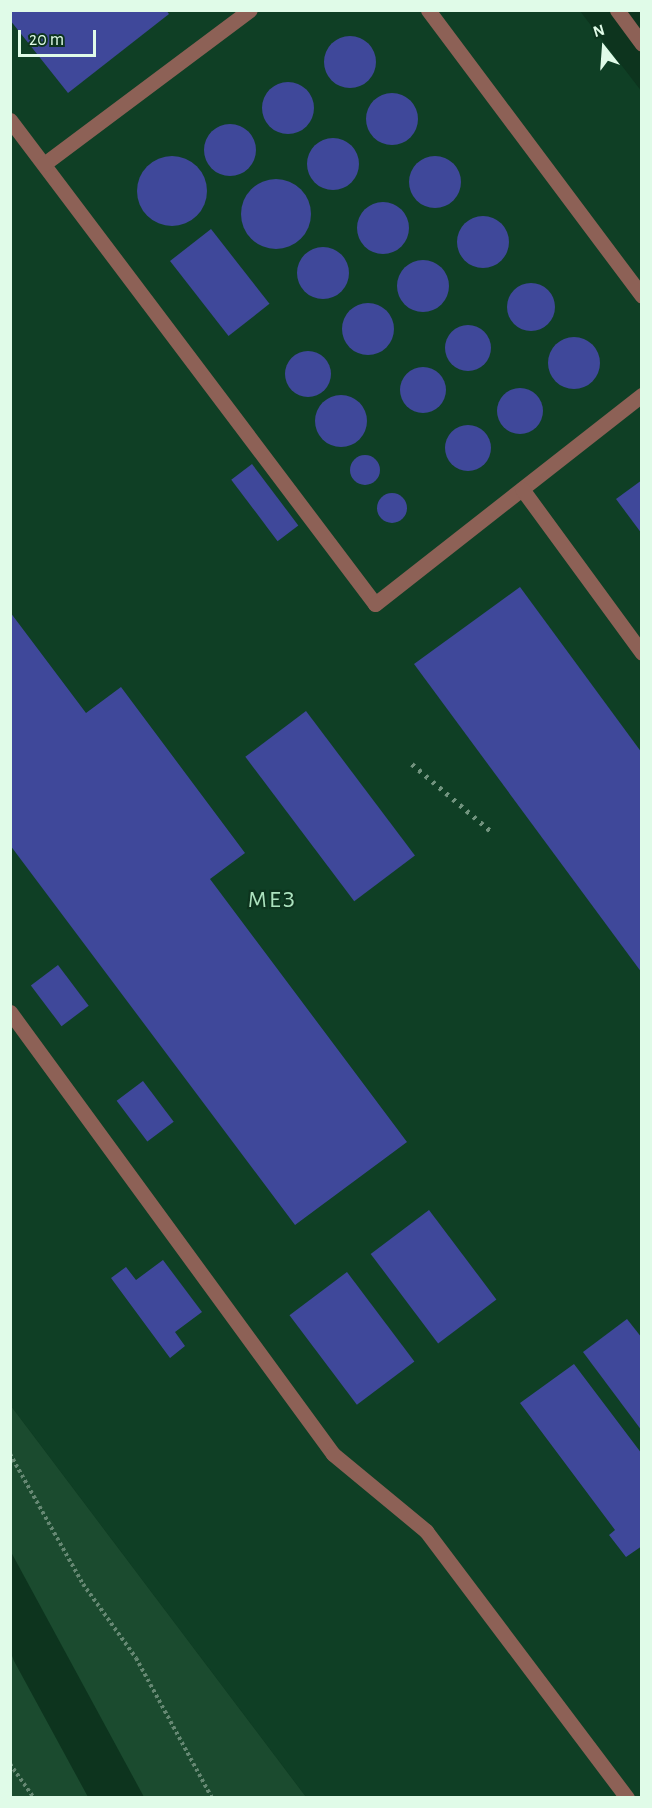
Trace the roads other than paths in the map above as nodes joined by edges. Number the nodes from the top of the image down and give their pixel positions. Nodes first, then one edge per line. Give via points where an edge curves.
1 (428, 10) edge
2 (617, 10) edge
3 (242, 13) edge
4 (642, 44) edge
5 (10, 120) edge
6 (44, 164) junction
7 (642, 296) edge
8 (642, 395) edge
9 (522, 489) junction
10 (642, 653) edge
11 (10, 1012) edge
12 (627, 1797) edge

1 - 7 lane
2 - 4 lane
3 - 6 lane
5 - 6 lane
6 - 9 lane via 375,604
8 - 9 lane
9 - 10 lane
11 - 12 lane via 333,1454 426,1531

